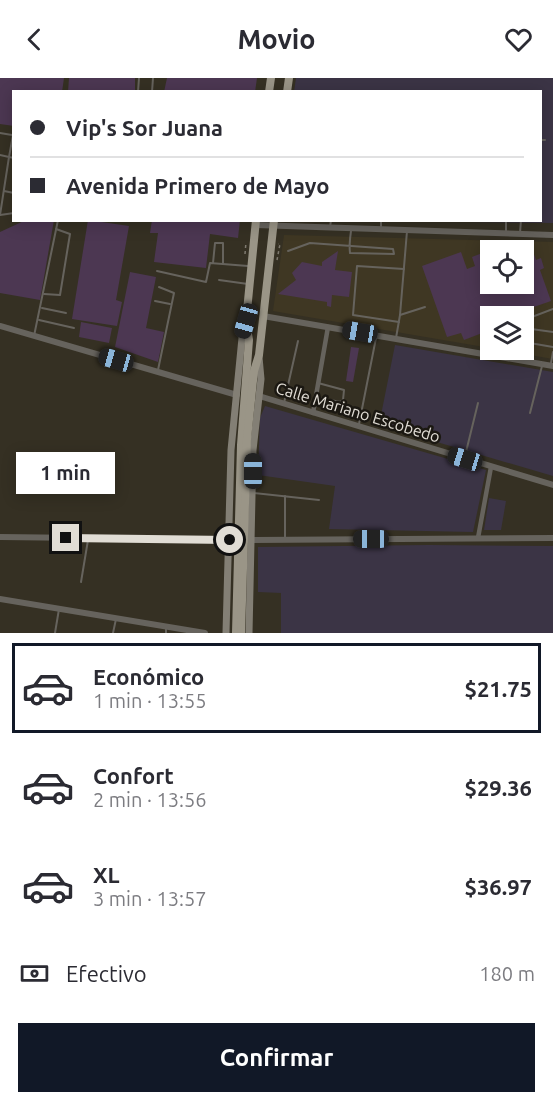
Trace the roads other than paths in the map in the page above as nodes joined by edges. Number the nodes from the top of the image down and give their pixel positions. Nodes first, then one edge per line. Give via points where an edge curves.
1 (0, 155) edge
2 (11, 157) edge
3 (4, 191) junction
4 (12, 193) edge
5 (0, 215) edge
6 (58, 222) edge
7 (381, 222) edge
8 (506, 222) edge
9 (521, 222) edge
10 (256, 223) edge
11 (273, 223) edge
12 (330, 224) edge
13 (351, 228) junction
14 (56, 229) junction
15 (381, 229) junction
16 (407, 230) junction
17 (506, 233) junction
18 (520, 233) junction
19 (553, 234) edge
20 (350, 247) junction
21 (288, 251) dead end
22 (213, 263) junction
23 (223, 264) junction
24 (252, 266) junction
25 (405, 269) junction
26 (157, 271) dead end
27 (219, 280) dead end
28 (250, 284) junction
29 (159, 287) dead end
30 (44, 294) junction
31 (155, 301) dead end
32 (171, 304) junction
33 (425, 307) dead end
34 (42, 308) junction
35 (553, 309) edge
36 (66, 313) dead end
37 (400, 315) junction
38 (263, 316) junction
39 (534, 316) edge
40 (39, 320) junction
41 (246, 321) junction
42 (399, 322) junction
43 (0, 326) edge
44 (328, 326) junction
45 (74, 328) dead end
46 (534, 329) edge
47 (553, 332) edge
48 (376, 335) junction
49 (34, 336) junction
50 (396, 338) junction
51 (298, 341) dead end
52 (534, 344) edge
53 (553, 347) edge
54 (553, 352) edge
55 (259, 355) junction
56 (542, 364) junction
57 (552, 366) edge
58 (158, 372) junction
59 (318, 383) junction
60 (249, 387) junction
61 (237, 394) junction
62 (259, 396) junction
63 (316, 397) junction
64 (284, 403) junction
65 (478, 403) dead end
66 (313, 413) junction
67 (530, 413) dead end
68 (358, 427) junction
69 (465, 459) junction
70 (491, 467) junction
71 (553, 485) edge
72 (253, 493) junction
73 (285, 496) junction
74 (319, 500) dead end
75 (232, 507) junction
76 (253, 510) junction
77 (0, 537) edge
78 (88, 538) junction
79 (478, 538) junction
80 (553, 538) edge
81 (230, 540) junction
82 (253, 540) junction
83 (285, 540) junction
84 (81, 582) dead end
85 (0, 599) edge
86 (59, 609) junction
87 (116, 619) junction
88 (169, 630) edge
89 (55, 633) edge
90 (113, 633) edge
91 (205, 633) edge
92 (226, 633) edge
93 (236, 633) edge
94 (241, 633) edge
95 (249, 633) edge

1 - 2 lane
2 - 3 lane
3 - 4 lane
3 - 5 lane
6 - 14 lane
7 - 15 lane
8 - 17 lane
9 - 18 lane
10 - 11 street
10 - 24 main road
11 - 12 street
11 - 38 main road
12 - 13 street
13 - 15 street
13 - 20 lane
14 - 30 lane
14 - 30 lane via 70,234 60,295
15 - 16 street
16 - 17 street
16 - 25 lane
17 - 18 street
18 - 19 street
20 - 20 lane via 351,254 394,254 393,249
20 - 21 lane via 310,243
22 - 23 lane
22 - 23 lane via 215,242 224,243
22 - 26 lane via 209,264 206,282
23 - 24 lane
24 - 28 main road
25 - 37 lane
25 - 42 lane via 357,266 353,315
27 - 28 lane
28 - 41 main road
29 - 32 lane via 173,291
30 - 34 lane
31 - 32 lane
32 - 58 lane
33 - 37 lane
34 - 36 lane
34 - 40 lane
35 - 39 lane
37 - 42 lane
38 - 44 street
38 - 55 main road
40 - 45 lane
40 - 49 lane
41 - 60 main road
41 - 61 main road
42 - 50 lane
43 - 49 street
44 - 48 street
44 - 59 street
46 - 47 lane
48 - 50 street
48 - 68 lane
49 - 58 street
50 - 56 street
51 - 64 lane
52 - 53 lane
54 - 57 lane
55 - 60 main road
55 - 62 main road
56 - 57 street
56 - 67 lane
58 - 61 street
59 - 63 street
59 - 63 lane via 344,390 344,400
60 - 93 main road
60 - 94 main road
61 - 75 main road via 231,450
62 - 64 street, Calle Mariano Escobedo
62 - 72 main road
63 - 66 street
64 - 66 street, Calle Mariano Escobedo
65 - 69 lane
66 - 68 street, Calle Mariano Escobedo
68 - 69 street, Calle Mariano Escobedo
69 - 70 street, Calle Mariano Escobedo
70 - 71 street, Calle Mariano Escobedo
70 - 79 street
72 - 73 lane
72 - 76 main road
73 - 74 lane
73 - 83 lane
75 - 76 main road via 240,513
75 - 81 main road
76 - 82 main road
77 - 78 street
78 - 81 street
78 - 84 lane
79 - 80 street
79 - 83 street
81 - 82 street
81 - 92 main road
82 - 83 street
82 - 95 main road
85 - 86 street
86 - 87 street
86 - 89 lane
87 - 88 street
87 - 90 lane
88 - 91 street

